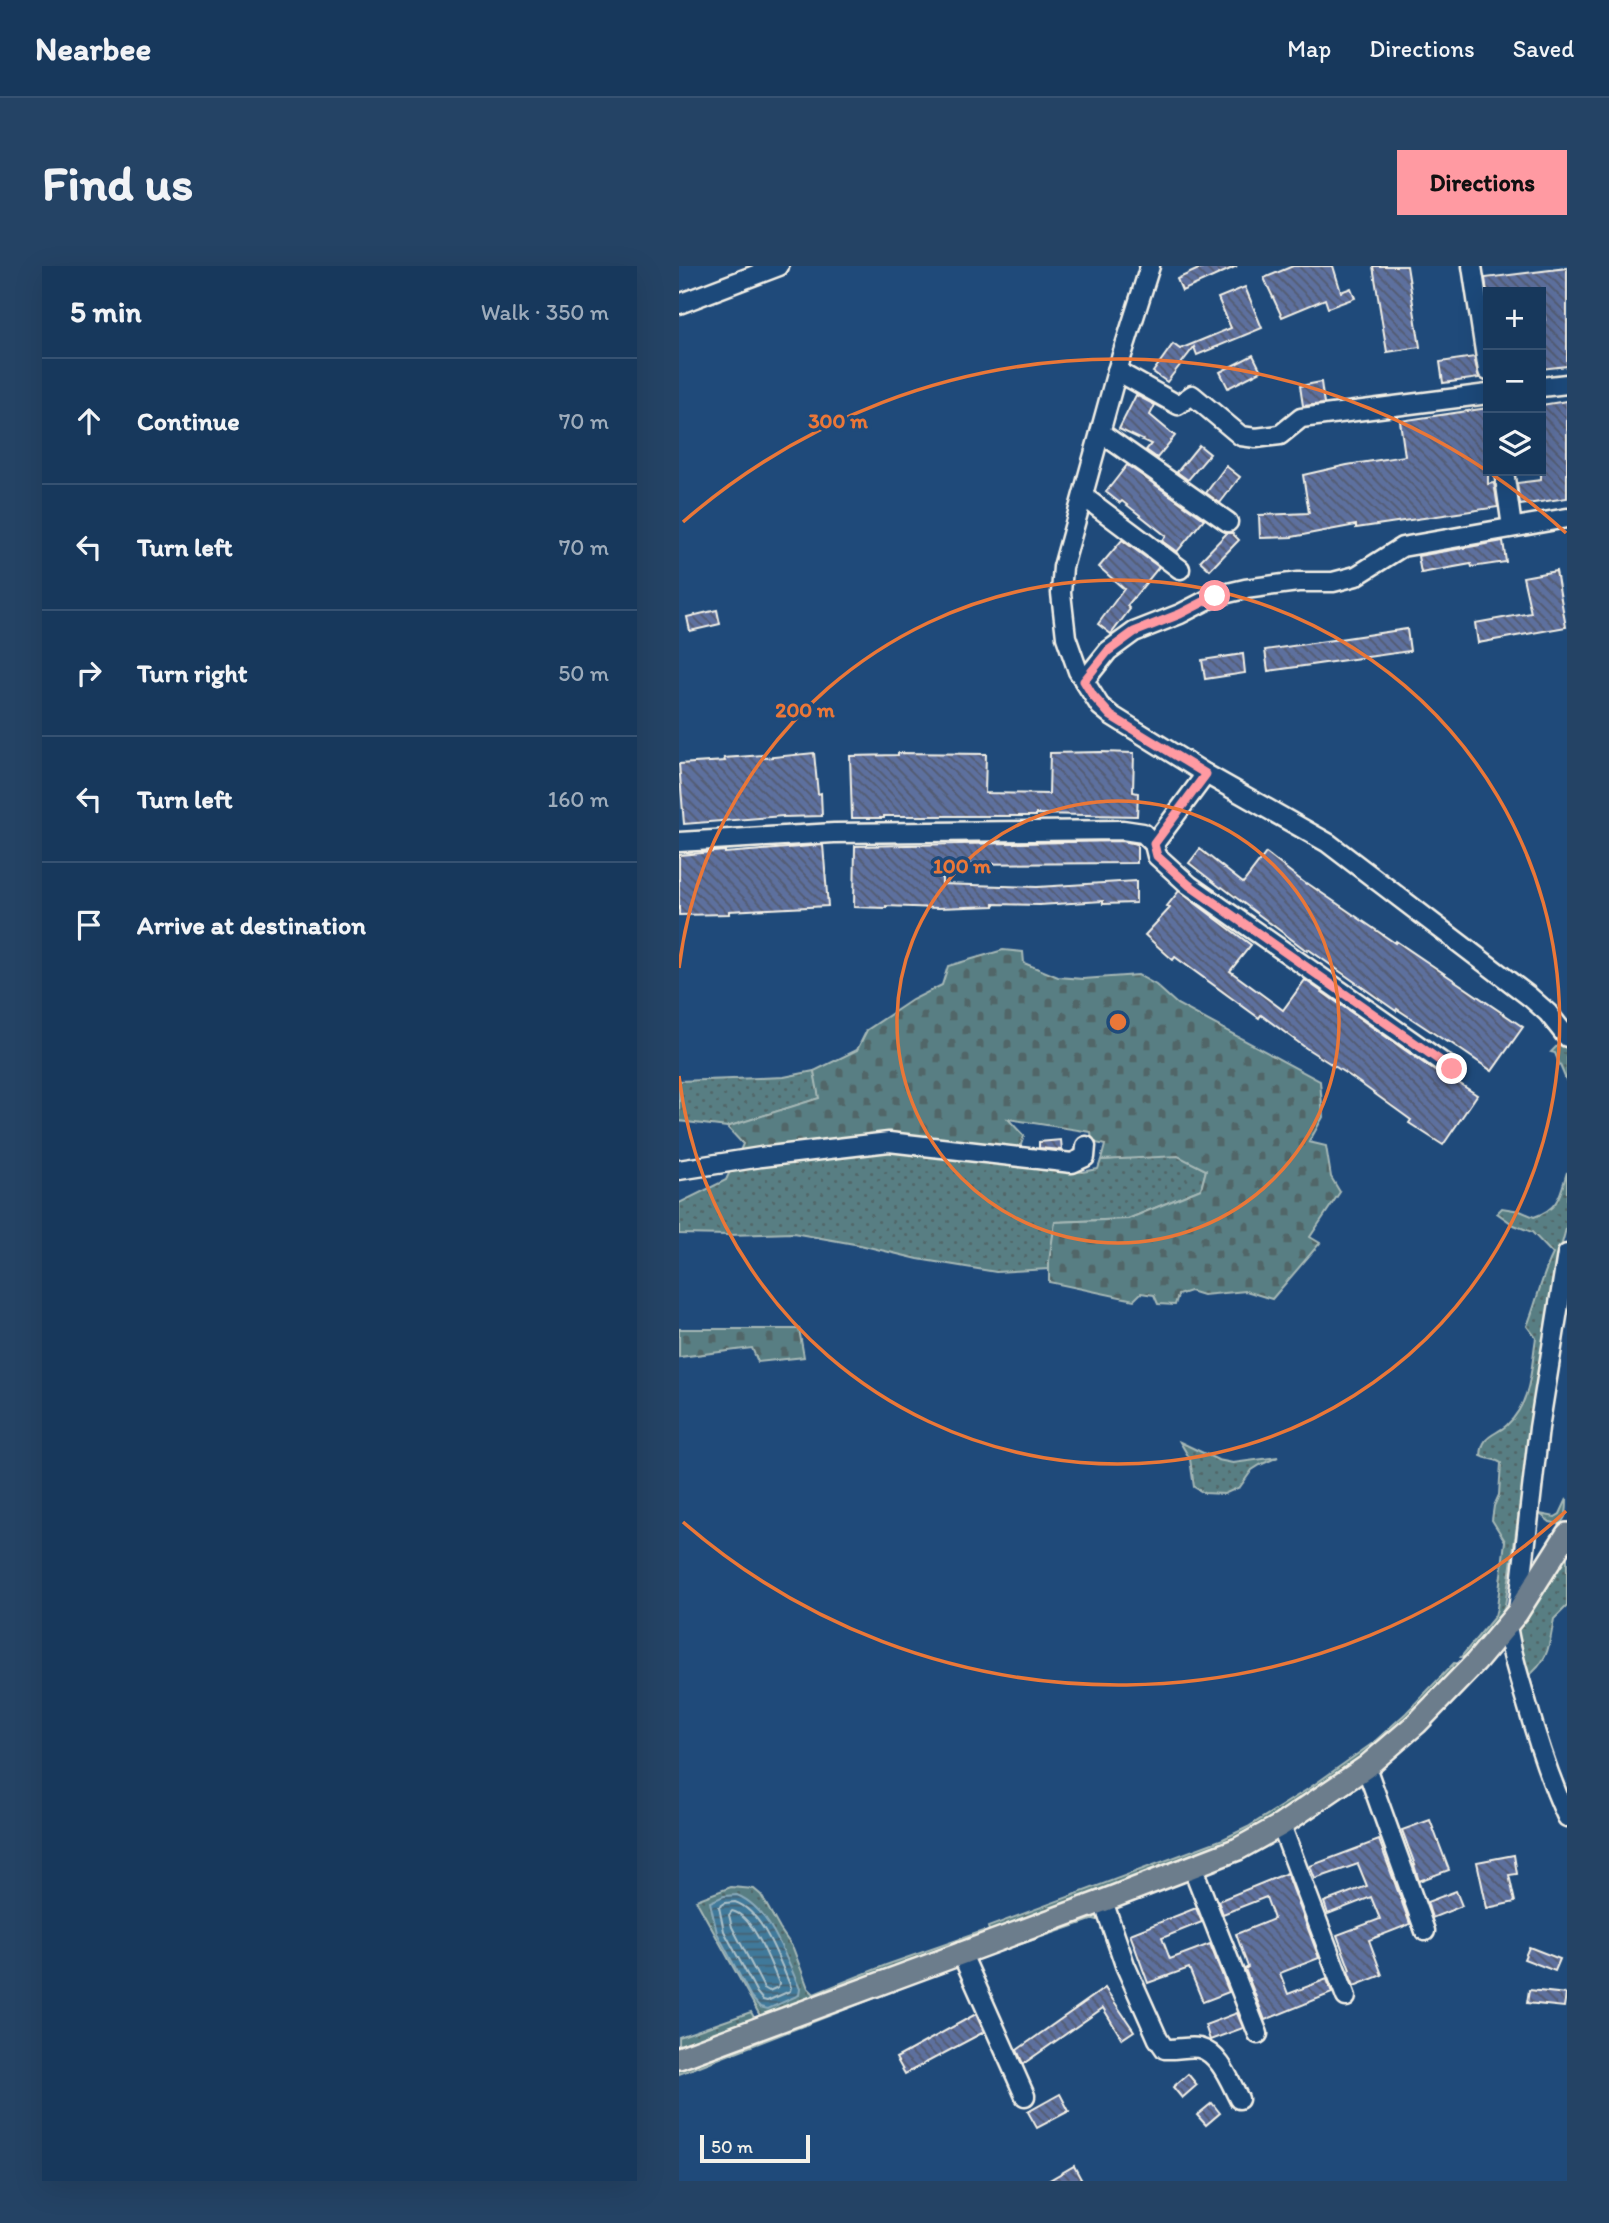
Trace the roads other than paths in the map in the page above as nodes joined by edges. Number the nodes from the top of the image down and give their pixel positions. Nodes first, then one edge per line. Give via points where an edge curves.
1 (779, 266) edge
2 (1472, 266) edge
3 (1153, 267) edge
4 (679, 304) edge
5 (1485, 350) edge
6 (1117, 371) junction
7 (1567, 384) edge
8 (1546, 386) edge
9 (1483, 395) edge
10 (1101, 433) junction
11 (1505, 476) edge
12 (1083, 496) junction
13 (1567, 518) edge
14 (1228, 522) dead end
15 (1513, 527) junction
16 (1180, 569) dead end
17 (1084, 681) junction
18 (1206, 774) junction
19 (679, 842) edge
20 (1154, 844) junction
21 (1567, 1037) edge
22 (1452, 1069) dead end
23 (1086, 1146) dead end
24 (679, 1170) edge
25 (1567, 1254) edge
26 (1566, 1536) edge
27 (1512, 1619) junction
28 (1366, 1767) junction
29 (1567, 1817) edge
30 (1281, 1825) junction
31 (1192, 1866) junction
32 (1103, 1901) junction
33 (1425, 1931) dead end
34 (961, 1952) junction
35 (1346, 1997) dead end
36 (1258, 2035) dead end
37 (679, 2058) edge
38 (1025, 2096) dead end
39 (1239, 2099) dead end

1 - 4 street
2 - 5 street
3 - 6 street
6 - 9 street via 1178,405 1192,395 1241,436 1256,438 1280,435 1301,418
6 - 10 street
7 - 8 street
10 - 12 street
10 - 14 street
11 - 15 street
12 - 16 street
12 - 17 street via 1063,567 1061,593 1066,637
13 - 15 street
15 - 17 street via 1402,547 1374,567 1333,582 1298,582 1215,596 1134,632 1108,651
17 - 18 street via 1111,716
18 - 20 street
18 - 21 street via 1328,844 1530,997
19 - 20 street via 834,832 1123,830 1143,834
20 - 22 street via 1157,856 1189,885
23 - 24 street via 1085,1157 1072,1163 889,1142
25 - 27 street
26 - 27 main road
27 - 28 main road via 1417,1723
27 - 29 street via 1511,1651 1550,1780
28 - 30 main road
28 - 33 street
30 - 31 main road via 1238,1849
30 - 35 street
31 - 32 main road
31 - 36 street
32 - 34 main road
32 - 39 street via 1158,2039 1165,2049 1197,2047 1210,2053
34 - 37 main road
34 - 38 street

